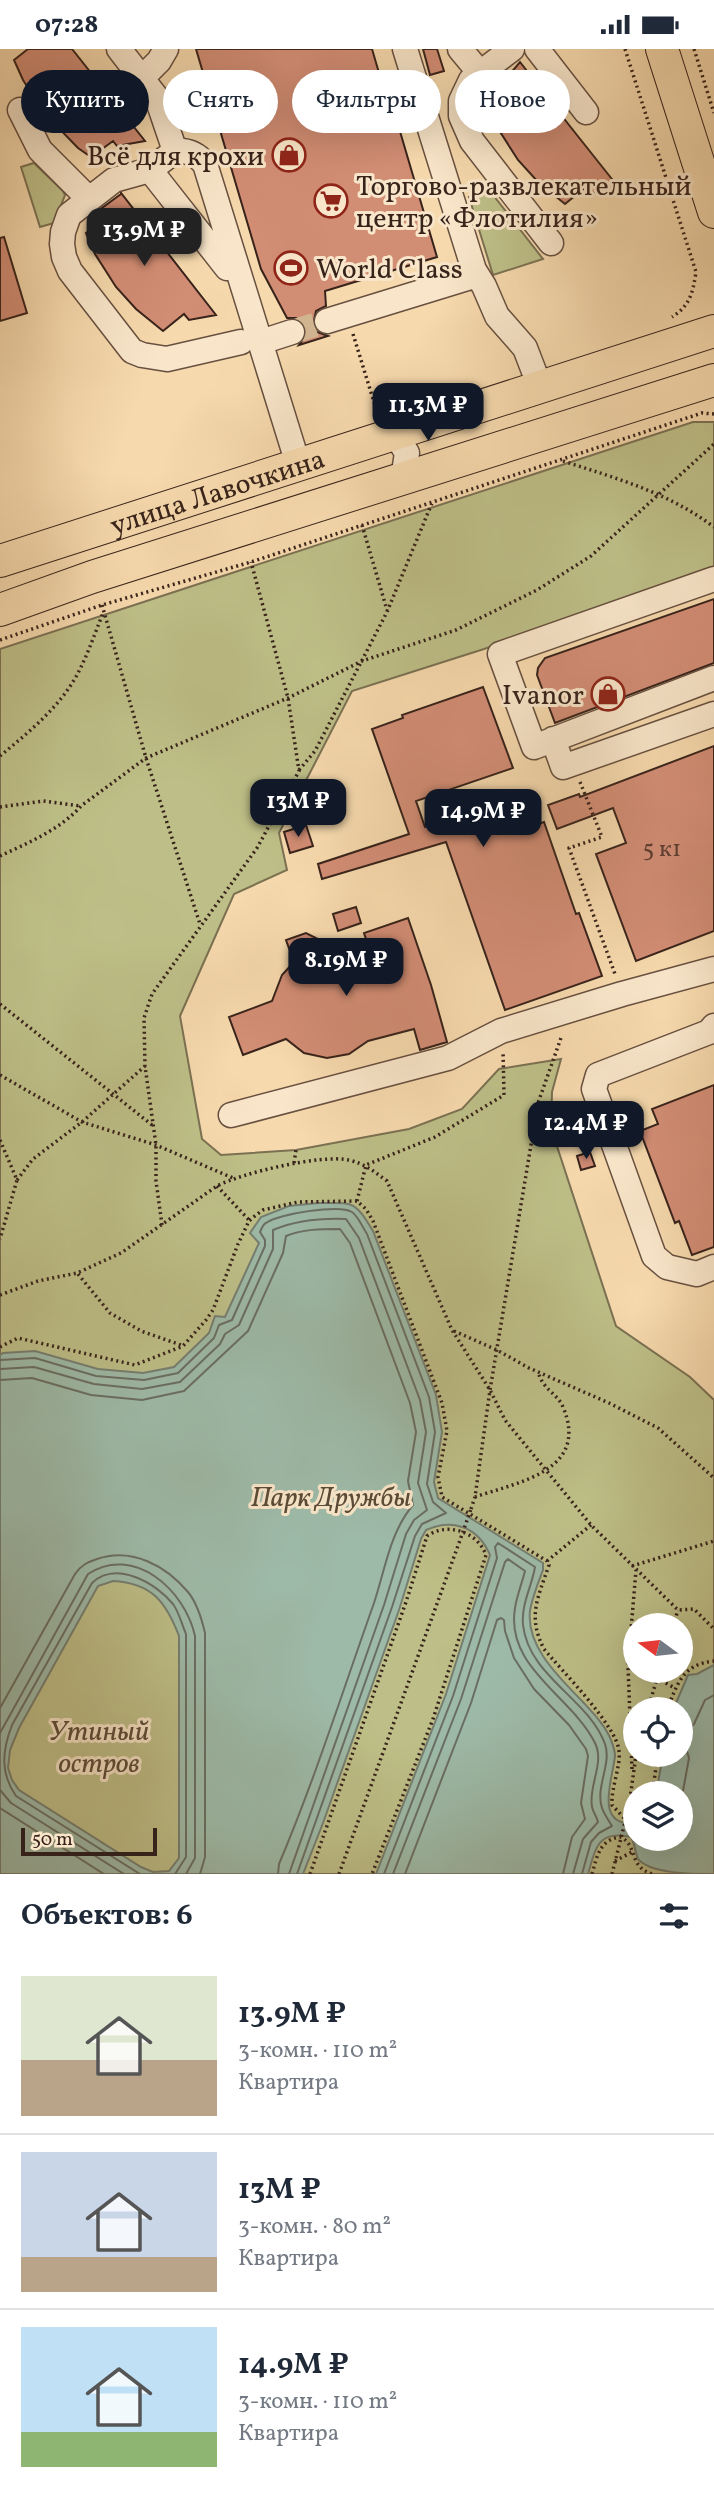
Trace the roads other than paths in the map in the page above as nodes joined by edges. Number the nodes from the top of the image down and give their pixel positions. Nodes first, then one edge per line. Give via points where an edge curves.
1 (119, 49) edge
2 (166, 49) edge
3 (405, 49) edge
4 (460, 49) edge
5 (512, 49) edge
6 (537, 49) edge
7 (676, 51) edge
8 (136, 70) edge
9 (478, 70) edge
10 (484, 70) edge
11 (149, 71) edge
12 (149, 88) edge
13 (20, 110) dead end
14 (586, 112) dead end
15 (468, 133) edge
16 (175, 151) junction
17 (706, 159) edge
18 (150, 170) junction
19 (89, 199) junction
20 (714, 212) edge
21 (551, 243) dead end
22 (227, 268) dead end
23 (477, 275) junction
24 (327, 321) tunnel mouth
25 (714, 331) edge
26 (292, 332) tunnel mouth
27 (251, 342) junction
28 (714, 380) edge
29 (540, 387) junction
30 (379, 425) junction
31 (298, 464) junction
32 (396, 481) junction
33 (0, 561) edge
34 (714, 579) edge
35 (0, 610) edge
36 (714, 678) edge
37 (714, 714) edge
38 (553, 739) junction
39 (712, 976) edge
40 (714, 1026) edge
41 (231, 1115) dead end
42 (714, 1267) edge

1 - 8 street
2 - 11 street
3 - 23 street
4 - 9 street
5 - 10 street
6 - 14 street
7 - 17 main road
12 - 16 street via 159,103
13 - 19 street via 40,149
15 - 21 street
16 - 18 street
16 - 27 street via 194,154 205,164
17 - 20 main road
18 - 19 street via 116,178
18 - 22 street
19 - 27 street via 69,215 63,232 64,257 132,351 167,359
23 - 24 street
23 - 29 street via 496,316 528,354
25 - 29 main road, улица Лавочкина
26 - 27 street
27 - 31 street
28 - 32 main road, улица Лавочкина
29 - 30 main road, улица Лавочкина
30 - 31 main road, улица Лавочкина
30 - 32 street via 399,440 407,453 404,473
31 - 33 main road, улица Лавочкина
32 - 35 main road, улица Лавочкина
34 - 38 street via 500,654 534,747
36 - 38 street
37 - 38 street via 563,767
39 - 41 street via 622,994 501,1031 448,1058
40 - 42 street via 709,1032 598,1075 594,1089 654,1256 667,1267 697,1273

